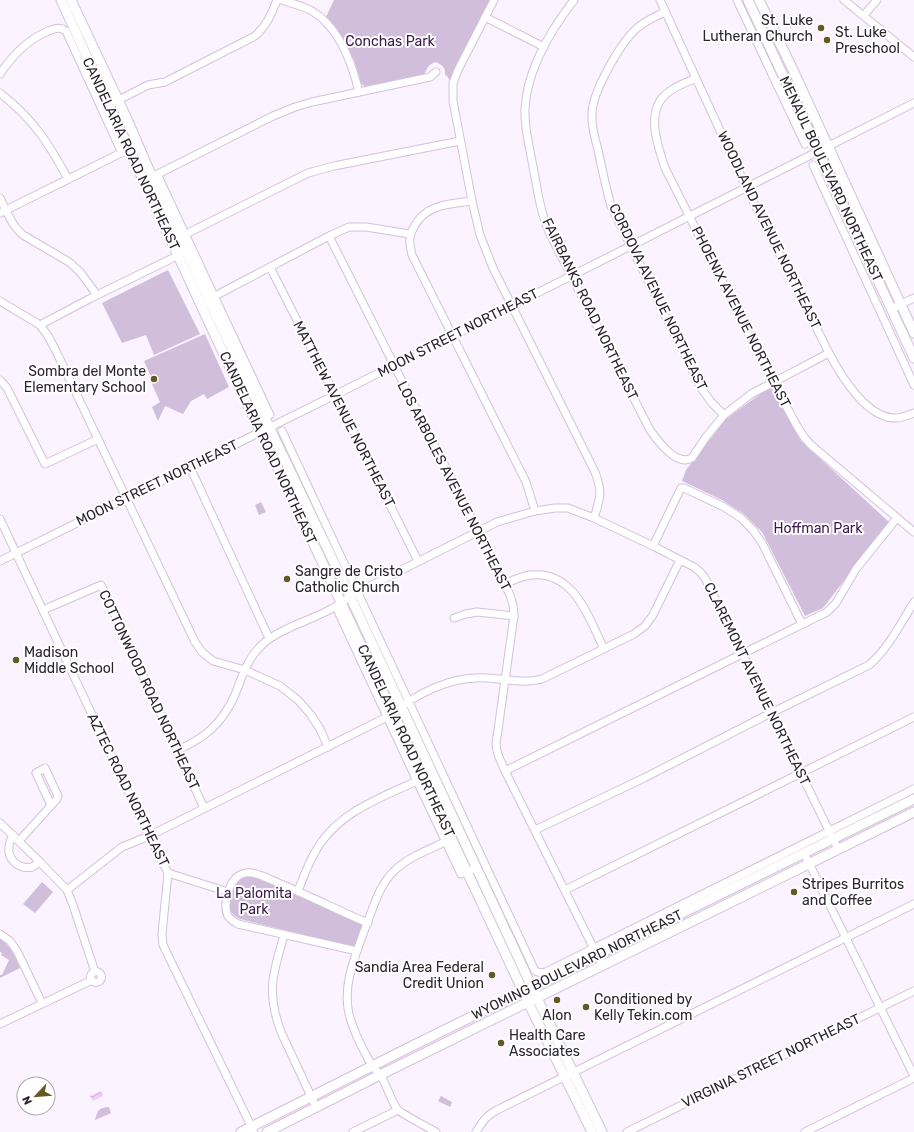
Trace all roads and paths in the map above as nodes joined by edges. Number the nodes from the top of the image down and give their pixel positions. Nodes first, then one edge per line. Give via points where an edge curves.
1 (61, 0) edge
2 (71, 0) edge
3 (277, 0) edge
4 (280, 0) edge
5 (494, 0) edge
6 (574, 0) edge
7 (660, 0) edge
8 (737, 0) edge
9 (748, 0) edge
10 (759, 0) edge
11 (844, 0) edge
12 (877, 0) edge
13 (291, 2) edge
14 (665, 12) junction
15 (864, 16) junction
16 (485, 17) junction
17 (544, 47) junction
18 (912, 52) edge
19 (436, 72) dead end
20 (0, 74) edge
21 (696, 78) junction
22 (359, 92) junction
23 (0, 93) edge
24 (113, 102) junction
25 (914, 103) edge
26 (460, 141) junction
27 (805, 144) dead end
28 (828, 146) junction
29 (130, 149) junction
30 (818, 151) junction
31 (813, 165) dead end
32 (155, 176) junction
33 (68, 180) junction
34 (143, 182) junction
35 (746, 187) junction
36 (0, 198) edge
37 (472, 201) junction
38 (3, 212) edge
39 (689, 216) junction
40 (186, 234) junction
41 (410, 234) junction
42 (329, 236) junction
43 (630, 245) junction
44 (187, 252) junction
45 (178, 256) junction
46 (270, 267) junction
47 (572, 275) junction
48 (97, 295) junction
49 (215, 296) junction
50 (914, 298) edge
51 (0, 301) edge
52 (901, 304) junction
53 (512, 306) junction
54 (891, 309) junction
55 (40, 325) junction
56 (914, 333) edge
57 (453, 335) junction
58 (829, 353) junction
59 (914, 358) edge
60 (393, 365) junction
61 (0, 380) edge
62 (773, 382) junction
63 (914, 385) edge
64 (335, 395) junction
65 (914, 413) edge
66 (270, 415) dead end
67 (724, 415) junction
68 (269, 428) junction
69 (282, 431) dead end
70 (260, 432) junction
71 (98, 439) junction
72 (190, 467) junction
73 (127, 498) junction
74 (535, 511) junction
75 (594, 518) junction
76 (897, 518) junction
77 (0, 519) edge
78 (478, 531) junction
79 (914, 532) edge
80 (653, 546) junction
81 (16, 553) junction
82 (680, 560) junction
83 (0, 561) edge
84 (418, 561) junction
85 (505, 584) junction
86 (354, 594) junction
87 (914, 602) edge
88 (339, 605) junction
89 (43, 610) junction
90 (911, 613) edge
91 (514, 616) junction
92 (454, 618) dead end
93 (802, 624) junction
94 (269, 638) junction
95 (604, 649) junction
96 (742, 653) junction
97 (244, 670) junction
98 (504, 679) junction
99 (405, 705) junction
100 (772, 713) junction
101 (390, 715) junction
102 (914, 717) edge
103 (328, 747) junction
104 (178, 750) junction
105 (505, 771) junction
106 (801, 773) junction
107 (416, 781) junction
108 (914, 789) edge
109 (914, 799) edge
110 (51, 805) junction
111 (204, 808) junction
112 (914, 812) edge
113 (0, 823) edge
114 (535, 830) junction
115 (13, 835) junction
116 (831, 835) junction
117 (149, 836) junction
118 (19, 841) junction
119 (445, 842) junction
120 (838, 849) junction
121 (804, 853) junction
122 (40, 862) junction
123 (810, 863) junction
124 (476, 868) junction
125 (468, 872) junction
126 (168, 873) junction
127 (67, 890) junction
128 (565, 890) junction
129 (298, 891) junction
130 (228, 892) junction
131 (914, 904) edge
132 (368, 923) junction
133 (0, 934) edge
134 (284, 935) junction
135 (846, 937) junction
136 (357, 951) junction
137 (596, 952) junction
138 (602, 965) junction
139 (528, 989) junction
140 (914, 991) edge
141 (532, 1000) junction
142 (42, 1003) junction
143 (880, 1008) junction
144 (0, 1024) edge
145 (372, 1066) junction
146 (569, 1074) junction
147 (380, 1075) junction
148 (914, 1077) edge
149 (311, 1096) junction
150 (316, 1107) junction
151 (398, 1110) junction
152 (253, 1129) edge
153 (241, 1132) edge
154 (268, 1132) edge
155 (353, 1132) edge
156 (436, 1132) edge
157 (476, 1132) edge
158 (599, 1132) edge
159 (627, 1132) edge
160 (805, 1132) edge

1 - 24 main road, CANDELARIA ROAD NORTHEAST
2 - 24 main road, CANDELARIA ROAD NORTHEAST
3 - 24 street via 263,29 255,36 165,82 148,85
4 - 13 street
5 - 16 street
6 - 17 street, FAIRBANKS ROAD NORTHEAST
7 - 14 street, WOODLAND AVENUE NORTHEAST
8 - 27 street
9 - 30 main road, MENAUL BOULEVARD NORTHEAST
10 - 28 main road, MENAUL BOULEVARD NORTHEAST
11 - 15 street
12 - 15 street
13 - 22 street via 312,11 328,23 349,59
14 - 21 street, WOODLAND AVENUE NORTHEAST
14 - 43 street, CORDOVA AVENUE NORTHEAST via 645,21 630,36 612,62 596,96 592,113 592,126 608,196
15 - 18 street
16 - 17 street
16 - 26 street via 453,83 453,101
17 - 47 street, FAIRBANKS ROAD NORTHEAST via 533,70 529,87 525,109 526,127 542,212 550,234
19 - 22 street via 430,77
20 - 29 street via 21,48 36,36 62,28 66,31
21 - 35 street, WOODLAND AVENUE NORTHEAST
21 - 39 street, PHOENIX AVENUE NORTHEAST via 670,90 663,97 656,110 654,124 665,168
22 - 32 street via 295,107
23 - 33 street via 39,130
24 - 29 main road, CANDELARIA ROAD NORTHEAST
25 - 28 street, MOON STREET NORTHEAST
26 - 37 street
26 - 40 street via 308,173
28 - 30 street, MOON STREET NORTHEAST
28 - 52 main road, MENAUL BOULEVARD NORTHEAST
29 - 32 main road, CANDELARIA ROAD NORTHEAST
29 - 33 street
29 - 34 main road, CANDELARIA ROAD NORTHEAST
30 - 35 street, MOON STREET NORTHEAST
30 - 54 main road, MENAUL BOULEVARD NORTHEAST
31 - 63 street
32 - 34 street
32 - 40 street
32 - 44 main road, CANDELARIA ROAD NORTHEAST
33 - 38 street
34 - 45 main road, CANDELARIA ROAD NORTHEAST
35 - 39 street, MOON STREET NORTHEAST
35 - 58 street, WOODLAND AVENUE NORTHEAST
36 - 38 street
37 - 41 street via 430,209 422,215
37 - 53 street via 480,235
38 - 48 street via 24,236 69,262
39 - 43 street, MOON STREET NORTHEAST
39 - 62 street, PHOENIX AVENUE NORTHEAST
40 - 49 street
41 - 42 street via 349,227
41 - 57 street via 412,255
42 - 46 street
42 - 60 street, LOS ARBOLES AVENUE NORTHEAST
43 - 47 street, MOON STREET NORTHEAST
43 - 67 street, CORDOVA AVENUE NORTHEAST via 700,386
44 - 45 street
44 - 68 main road, CANDELARIA ROAD NORTHEAST
45 - 48 street
45 - 70 main road, CANDELARIA ROAD NORTHEAST
46 - 49 street
46 - 64 street, MATTHEW AVENUE NORTHEAST
47 - 53 street, MOON STREET NORTHEAST
47 - 67 street, FAIRBANKS ROAD NORTHEAST via 650,430 666,450 684,460 692,458
48 - 55 street
49 - 66 street
50 - 52 street
51 - 55 street
52 - 54 street
52 - 56 main road, MENAUL BOULEVARD NORTHEAST
53 - 57 street, MOON STREET NORTHEAST
53 - 75 street via 598,478 601,497
54 - 59 main road, MENAUL BOULEVARD NORTHEAST
55 - 71 street via 55,349
57 - 60 street, MOON STREET NORTHEAST
57 - 74 street via 526,482
58 - 62 street
58 - 65 street, WOODLAND AVENUE NORTHEAST via 850,388 877,413 896,418
60 - 64 street, MOON STREET NORTHEAST
60 - 78 street, LOS ARBOLES AVENUE NORTHEAST
61 - 71 street via 7,388 45,464
62 - 67 street via 751,394
62 - 76 street, PHOENIX AVENUE NORTHEAST via 797,426 811,445
64 - 68 street, MOON STREET NORTHEAST
64 - 84 street, MATTHEW AVENUE NORTHEAST
68 - 70 street, MOON STREET NORTHEAST
68 - 86 main road, CANDELARIA ROAD NORTHEAST
69 - 86 street
70 - 72 street, MOON STREET NORTHEAST
70 - 88 main road, CANDELARIA ROAD NORTHEAST
71 - 73 street
72 - 73 street, MOON STREET NORTHEAST
72 - 94 street
73 - 81 street, MOON STREET NORTHEAST
73 - 97 street via 195,642 213,661
74 - 75 street, CLAREMONT AVENUE NORTHEAST via 568,508
74 - 78 street, CLAREMONT AVENUE NORTHEAST via 497,522
75 - 80 street, CLAREMONT AVENUE NORTHEAST
76 - 79 street, PHOENIX AVENUE NORTHEAST
76 - 93 street via 856,569 836,603 827,612
77 - 81 street, AZTEC ROAD NORTHEAST
78 - 84 street, CLAREMONT AVENUE NORTHEAST
78 - 85 street, LOS ARBOLES AVENUE NORTHEAST
80 - 82 street, CLAREMONT AVENUE NORTHEAST
80 - 93 street via 681,488 724,507 741,518 762,543
81 - 83 street, MOON STREET NORTHEAST
81 - 89 street, AZTEC ROAD NORTHEAST
82 - 95 street via 645,626
82 - 96 street, CLAREMONT AVENUE NORTHEAST via 694,567 705,578
84 - 86 street, CLAREMONT AVENUE NORTHEAST
85 - 91 street, LOS ARBOLES AVENUE NORTHEAST via 513,605
85 - 95 street via 531,575 556,578 569,587 579,599
86 - 88 street, CLAREMONT AVENUE NORTHEAST
86 - 99 main road, CANDELARIA ROAD NORTHEAST
87 - 90 street
88 - 94 street, CLAREMONT AVENUE NORTHEAST
88 - 101 main road, CANDELARIA ROAD NORTHEAST
89 - 104 street, COTTONWOOD ROAD NORTHEAST via 100,584
89 - 117 street, AZTEC ROAD NORTHEAST
90 - 100 street via 869,665
91 - 92 street via 477,612
91 - 98 street, LOS ARBOLES AVENUE NORTHEAST
93 - 96 street
94 - 97 street, CLAREMONT AVENUE NORTHEAST via 250,658
95 - 98 street via 542,679 524,682
96 - 100 street, CLAREMONT AVENUE NORTHEAST
96 - 105 street
97 - 103 street via 280,686 298,700 320,729
97 - 104 street, CLAREMONT AVENUE NORTHEAST via 234,698 214,726 207,734
98 - 99 street via 468,678 455,681 444,684
98 - 105 street, LOS ARBOLES AVENUE NORTHEAST via 496,751
99 - 101 street
99 - 124 main road, CANDELARIA ROAD NORTHEAST
99 - 137 street via 535,971 546,972
100 - 106 street, CLAREMONT AVENUE NORTHEAST
100 - 114 street
101 - 103 street
101 - 107 street
101 - 125 main road, CANDELARIA ROAD NORTHEAST
102 - 106 street
103 - 111 street
104 - 111 street, COTTONWOOD ROAD NORTHEAST
105 - 114 street, LOS ARBOLES AVENUE NORTHEAST
106 - 116 street, CLAREMONT AVENUE NORTHEAST
106 - 128 street
107 - 119 street
107 - 129 street via 358,809 335,825 314,854
108 - 116 street
109 - 116 main road, WYOMING BOULEVARD NORTHEAST
110 - 110 street via 58,796 45,768 36,773
110 - 118 street
111 - 117 street
112 - 120 main road, WYOMING BOULEVARD NORTHEAST
113 - 115 street
114 - 128 street, LOS ARBOLES AVENUE NORTHEAST
115 - 118 street
115 - 122 street via 8,847 9,856 15,864 31,867
116 - 120 street, CLAREMONT AVENUE NORTHEAST
116 - 121 main road, WYOMING BOULEVARD NORTHEAST
116 - 137 street
117 - 126 street, AZTEC ROAD NORTHEAST
117 - 127 street via 122,847
118 - 122 street
119 - 125 street via 461,874
119 - 132 street via 395,870 377,895
120 - 123 main road, WYOMING BOULEVARD NORTHEAST
121 - 123 street
121 - 137 main road, WYOMING BOULEVARD NORTHEAST
122 - 127 street
123 - 135 street
123 - 138 main road, WYOMING BOULEVARD NORTHEAST
124 - 125 street
124 - 139 main road, CANDELARIA ROAD NORTHEAST
125 - 139 main road, CANDELARIA ROAD NORTHEAST
126 - 130 street
126 - 152 street, AZTEC ROAD NORTHEAST via 163,945
127 - 142 street via 95,972 101,974 102,979 97,982 92,980
128 - 137 street, LOS ARBOLES AVENUE NORTHEAST
129 - 130 street via 258,875 244,873 235,879
129 - 132 street
130 - 134 street via 226,909 232,921
131 - 135 street
132 - 136 street
133 - 142 street via 10,941 17,951
134 - 136 street
134 - 149 street via 273,981 277,1020
135 - 143 street
135 - 146 street
136 - 145 street via 349,978 347,1000 354,1029
137 - 138 street, LOS ARBOLES AVENUE NORTHEAST
137 - 139 main road, WYOMING BOULEVARD NORTHEAST
138 - 141 main road, WYOMING BOULEVARD NORTHEAST
139 - 141 main road, CANDELARIA ROAD NORTHEAST
139 - 145 main road, WYOMING BOULEVARD NORTHEAST
140 - 143 street, VIRGINIA STREET NORTHEAST
141 - 146 main road, CANDELARIA ROAD NORTHEAST
141 - 147 main road, WYOMING BOULEVARD NORTHEAST
142 - 144 street
143 - 148 street
143 - 159 street, VIRGINIA STREET NORTHEAST
145 - 147 street
145 - 149 main road, WYOMING BOULEVARD NORTHEAST
146 - 157 street via 489,1115
146 - 158 main road, CANDELARIA ROAD NORTHEAST
147 - 150 main road, WYOMING BOULEVARD NORTHEAST
147 - 151 street
148 - 160 street
149 - 150 street
149 - 152 main road, WYOMING BOULEVARD NORTHEAST
150 - 154 main road, WYOMING BOULEVARD NORTHEAST
151 - 155 street
151 - 156 street
152 - 153 main road, WYOMING BOULEVARD NORTHEAST

